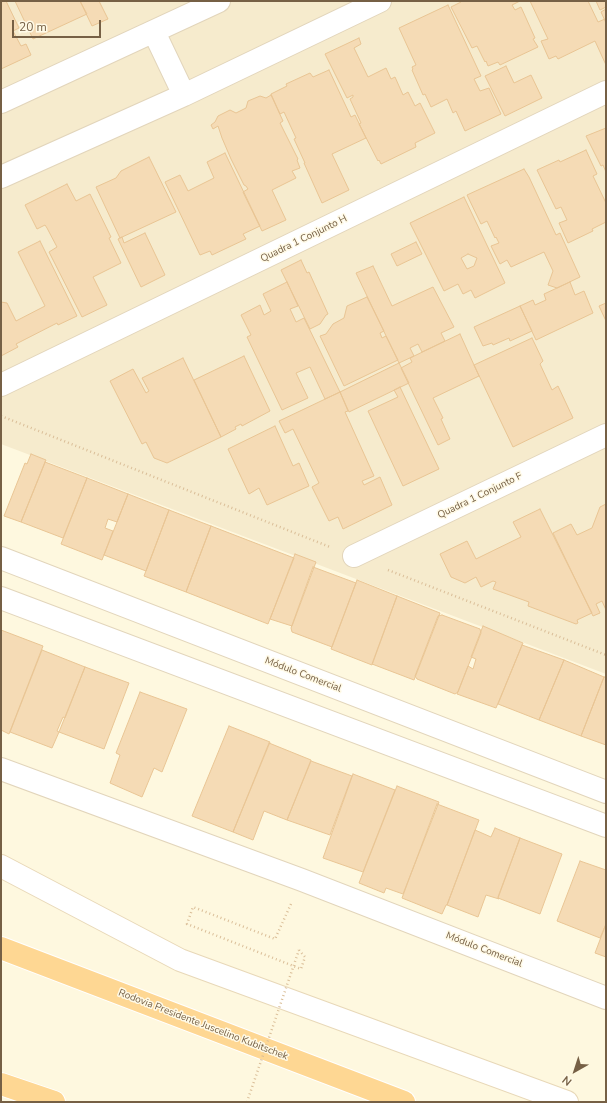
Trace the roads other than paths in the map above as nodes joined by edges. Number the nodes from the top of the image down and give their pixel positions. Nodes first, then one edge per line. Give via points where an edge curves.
1 (219, 1) edge
2 (380, 1) edge
3 (154, 32) junction
4 (606, 92) edge
5 (184, 95) junction
6 (1, 102) edge
7 (1, 177) edge
8 (1, 385) edge
9 (606, 435) edge
10 (354, 556) road end
11 (1, 558) edge
12 (1, 598) edge
13 (142, 613) junction
14 (130, 647) junction
15 (1, 769) edge
16 (582, 783) junction
17 (606, 792) edge
18 (571, 813) junction
19 (606, 826) edge
20 (1, 866) edge
21 (1, 948) edge
22 (606, 998) edge
23 (1, 1084) edge
24 (54, 1102) edge
25 (404, 1102) edge
26 (567, 1102) edge

1 - 3 street
2 - 5 street
3 - 5 street
3 - 6 street
4 - 8 street, Quadra 1 Conjunto H
5 - 7 street
9 - 10 street, Quadra 1 Conjunto F
11 - 13 street, Módulo Comercial
12 - 14 street
13 - 14 street
13 - 16 street, Módulo Comercial
14 - 18 street
15 - 22 street, Módulo Comercial via 302,880
16 - 17 street, Módulo Comercial
16 - 18 street
18 - 19 street
20 - 26 street via 180,960
21 - 25 highway, Rodovia Presidente Juscelino Kubitschek
23 - 24 highway

